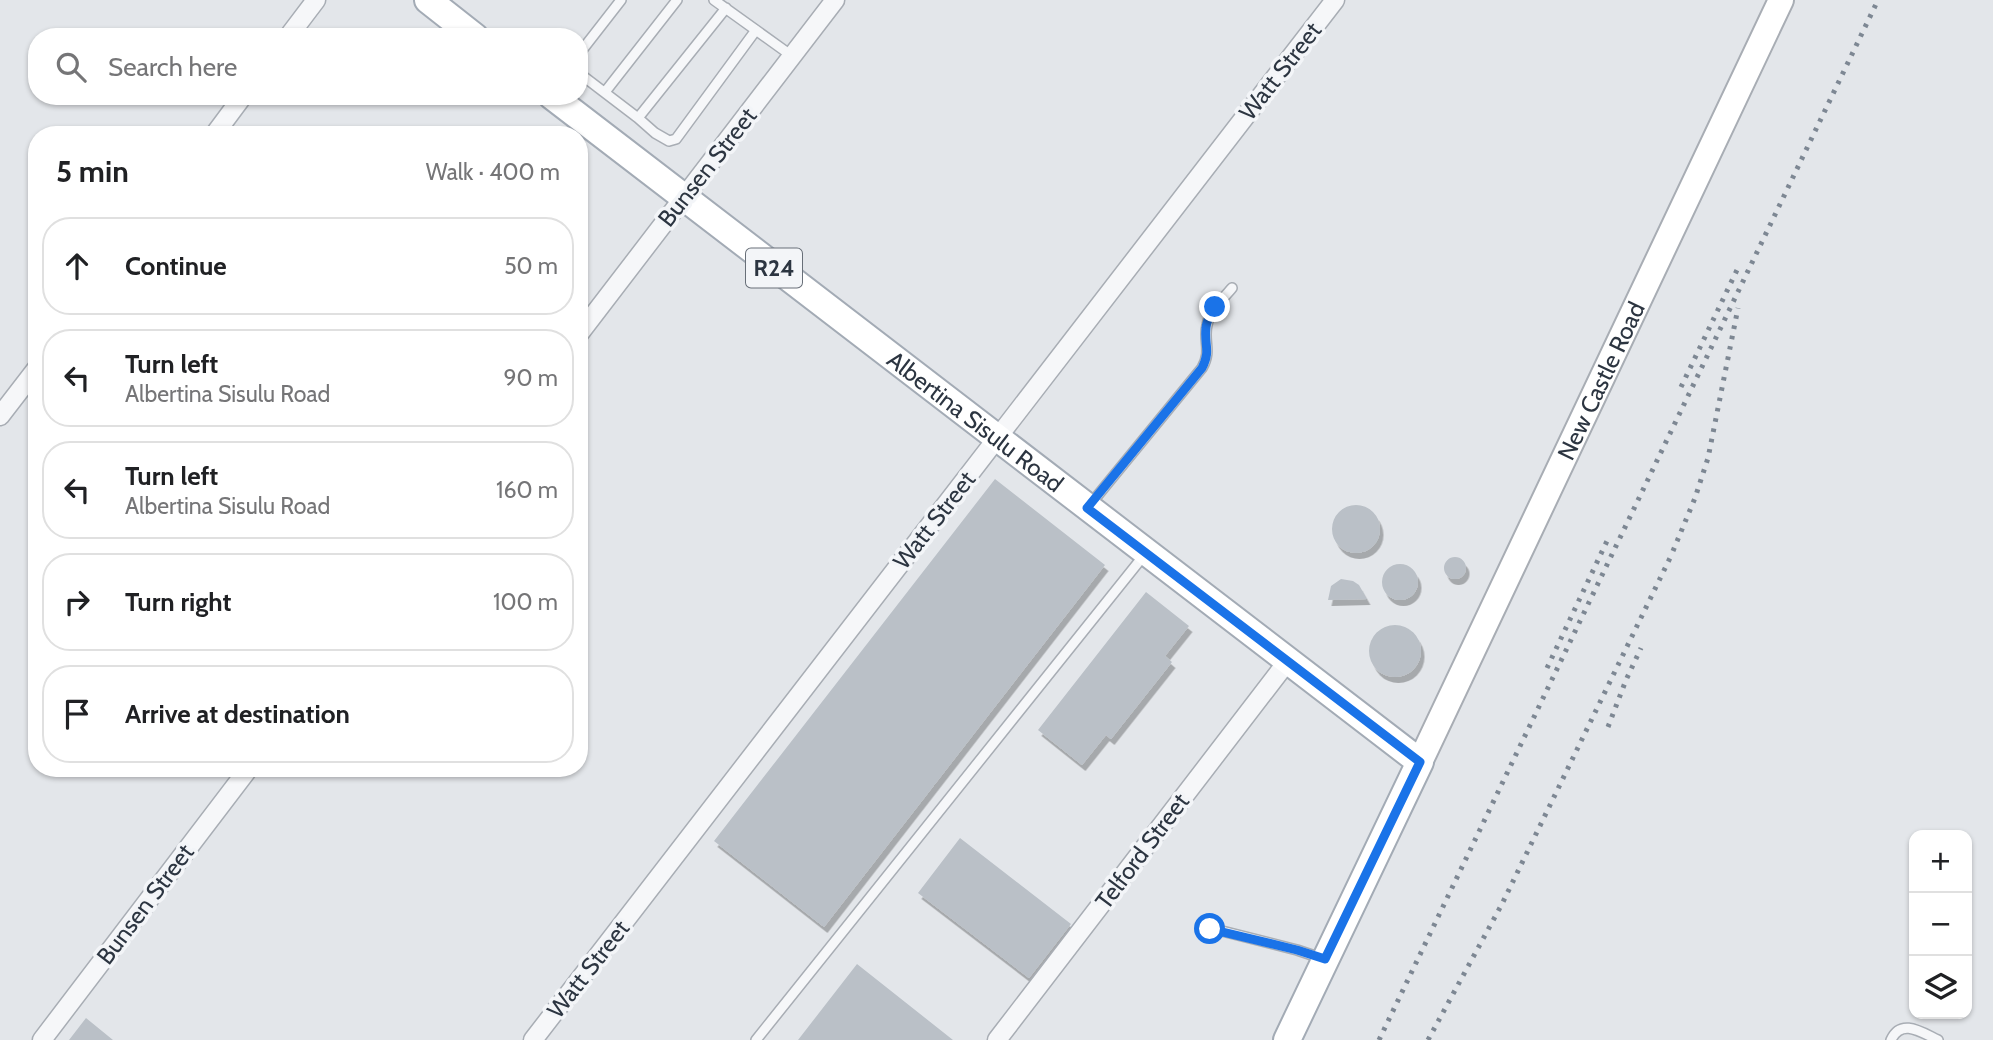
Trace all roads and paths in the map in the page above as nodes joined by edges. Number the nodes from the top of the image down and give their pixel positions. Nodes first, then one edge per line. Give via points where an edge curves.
1 (316, 0) edge
2 (428, 0) edge
3 (621, 0) edge
4 (677, 0) edge
5 (715, 0) edge
6 (835, 0) edge
7 (1335, 0) edge
8 (1782, 0) edge
9 (726, 8) junction
10 (295, 28) edge
11 (464, 28) edge
12 (755, 30) junction
13 (588, 42) edge
14 (792, 57) junction
15 (588, 80) edge
16 (605, 92) junction
17 (236, 105) edge
18 (564, 105) edge
19 (638, 118) junction
20 (221, 126) edge
21 (683, 198) junction
22 (1232, 288) dead end
23 (588, 322) edge
24 (28, 380) edge
25 (0, 416) edge
26 (997, 438) junction
27 (1087, 508) junction
28 (1146, 553) junction
29 (1287, 662) junction
30 (1420, 762) junction
31 (242, 777) edge
32 (1210, 929) dead end
33 (1325, 959) junction
34 (42, 1040) edge
35 (533, 1040) edge
36 (756, 1040) edge
37 (997, 1040) edge
38 (1287, 1040) edge
39 (1891, 1040) edge
40 (1938, 1040) edge

1 - 10 street
2 - 11 main road
3 - 13 lane
4 - 16 lane
5 - 9 lane
6 - 14 street, Bunsen Street
7 - 26 street, Watt Street
8 - 30 street, New Castle Road
9 - 12 lane
9 - 19 lane
12 - 14 lane
12 - 19 lane via 676,139 669,141
14 - 21 street, Bunsen Street
15 - 16 lane
16 - 19 lane
17 - 20 street
18 - 21 main road, Albertina Sisulu Road / R24
21 - 23 street, Bunsen Street
21 - 26 main road, Albertina Sisulu Road / R24
22 - 27 lane via 1209,317 1207,359 1202,368
24 - 25 street
26 - 27 main road, Albertina Sisulu Road / R24
26 - 35 street, Watt Street
27 - 28 main road, Albertina Sisulu Road / R24
28 - 29 main road, Albertina Sisulu Road / R24
28 - 36 lane
29 - 30 main road, Albertina Sisulu Road / R24
29 - 37 street, Telford Street
30 - 33 main road
31 - 34 street, Bunsen Street
32 - 33 lane
33 - 38 main road
39 - 40 lane via 1897,1030 1907,1027

